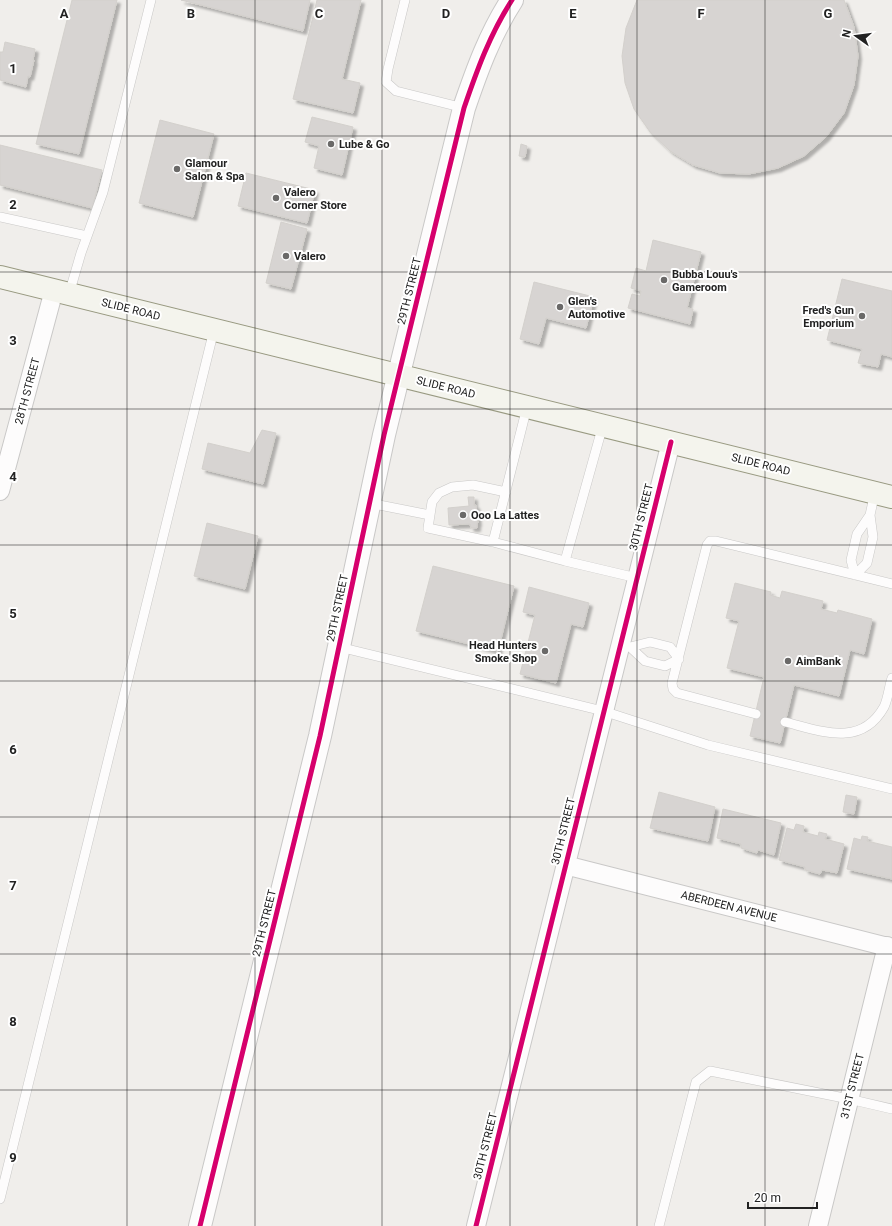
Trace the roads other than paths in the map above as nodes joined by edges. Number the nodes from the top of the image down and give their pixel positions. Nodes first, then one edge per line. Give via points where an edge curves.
1 (151, 0) edge
2 (405, 0) edge
3 (512, 0) edge
4 (464, 108) junction
5 (0, 217) edge
6 (87, 236) junction
7 (0, 277) edge
8 (62, 292) junction
9 (214, 330) junction
10 (398, 375) junction
11 (527, 406) junction
12 (603, 425) junction
13 (671, 442) junction
14 (0, 491) edge
15 (506, 492) junction
16 (883, 494) edge
17 (369, 503) junction
18 (430, 515) junction
19 (870, 515) junction
20 (493, 542) junction
21 (565, 561) junction
22 (855, 575) junction
23 (636, 578) junction
24 (892, 584) edge
25 (625, 645) junction
26 (339, 647) junction
27 (679, 659) junction
28 (892, 678) edge
29 (603, 711) junction
30 (756, 714) dead end
31 (785, 722) dead end
32 (892, 789) edge
33 (565, 865) junction
34 (890, 947) edge
35 (849, 1099) junction
36 (892, 1109) edge
37 (0, 1199) edge
38 (200, 1226) edge
39 (476, 1226) edge
40 (659, 1226) edge
41 (818, 1226) edge

1 - 6 lane via 103,192
2 - 4 lane via 386,82 396,90
3 - 4 street, 29TH STREET via 489,39
4 - 10 street, 29TH STREET
5 - 6 lane
6 - 8 lane
7 - 8 main road, SLIDE ROAD
8 - 9 main road, SLIDE ROAD
8 - 14 street, 28TH STREET
9 - 10 main road, SLIDE ROAD
9 - 37 lane
10 - 11 main road, SLIDE ROAD
10 - 17 street, 29TH STREET
11 - 12 main road, SLIDE ROAD
11 - 15 lane
12 - 13 main road, SLIDE ROAD
12 - 21 lane
13 - 16 main road, SLIDE ROAD
13 - 23 street, 30TH STREET
15 - 18 lane via 473,485 452,488 439,493 432,502
15 - 20 lane
16 - 19 lane
17 - 18 lane
17 - 26 street, 29TH STREET
18 - 20 lane via 428,528
19 - 22 lane via 857,534 851,560
19 - 22 lane via 873,537 867,563
20 - 21 lane
21 - 23 lane
22 - 24 lane
22 - 27 lane via 710,541
23 - 25 street, 30TH STREET
25 - 27 lane via 650,642 670,647
25 - 27 lane via 645,660 665,666
25 - 29 street, 30TH STREET
26 - 29 lane
26 - 38 street, 29TH STREET via 320,736
27 - 30 lane via 672,683 677,693
28 - 31 lane via 884,706 877,717 859,731 831,733
29 - 32 lane via 708,745
29 - 33 street, 30TH STREET
33 - 34 street, ABERDEEN AVENUE
33 - 39 street, 30TH STREET
34 - 35 street, 31ST STREET
35 - 36 lane
35 - 40 lane via 710,1071 696,1082
35 - 41 street, 31ST STREET

